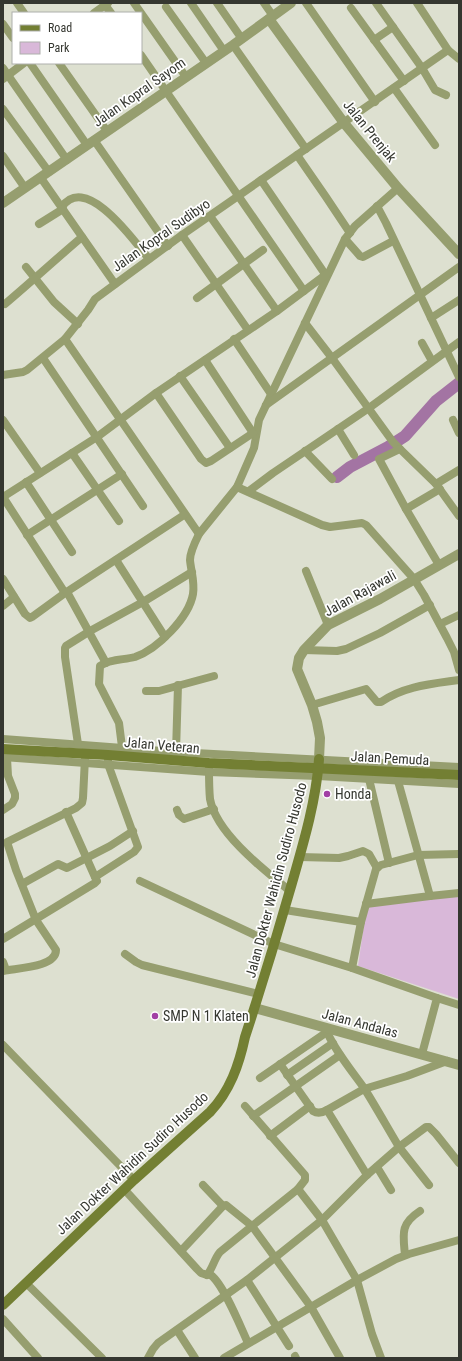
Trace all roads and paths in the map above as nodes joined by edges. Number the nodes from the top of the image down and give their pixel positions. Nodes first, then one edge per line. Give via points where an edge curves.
1 (17, 3) edge
2 (134, 3) edge
3 (191, 3) edge
4 (217, 3) edge
5 (264, 3) edge
6 (291, 3) edge
7 (306, 3) edge
8 (376, 3) edge
9 (417, 3) edge
10 (106, 4) edge
11 (166, 7) dead end
12 (351, 8) dead end
13 (23, 12) edge
14 (95, 12) edge
15 (140, 12) edge
16 (142, 14) edge
17 (271, 17) junction
18 (3, 24) edge
19 (393, 27) junction
20 (12, 37) edge
21 (242, 39) junction
22 (374, 40) junction
23 (233, 45) junction
24 (448, 50) junction
25 (224, 51) junction
26 (142, 56) edge
27 (459, 59) edge
28 (206, 63) junction
29 (23, 64) edge
30 (31, 64) edge
31 (61, 64) edge
32 (3, 68) edge
33 (422, 68) junction
34 (6, 77) edge
35 (186, 77) junction
36 (404, 81) junction
37 (394, 88) junction
38 (166, 90) junction
39 (446, 95) dead end
40 (375, 102) junction
41 (3, 109) edge
42 (344, 123) junction
43 (107, 131) junction
44 (91, 143) junction
45 (435, 145) dead end
46 (306, 149) junction
47 (297, 155) junction
48 (3, 156) edge
49 (67, 160) junction
50 (45, 175) junction
51 (261, 180) junction
52 (25, 188) junction
53 (398, 188) junction
54 (239, 196) junction
55 (3, 203) edge
56 (377, 206) junction
57 (62, 208) junction
58 (210, 216) junction
59 (39, 224) dead end
60 (182, 235) junction
61 (348, 236) junction
62 (82, 237) junction
63 (394, 241) junction
64 (168, 246) junction
65 (263, 250) dead end
66 (459, 254) edge
67 (149, 260) junction
68 (244, 265) junction
69 (26, 267) dead end
70 (459, 267) edge
71 (327, 273) junction
72 (35, 278) junction
73 (115, 284) junction
74 (217, 284) junction
75 (304, 291) junction
76 (420, 295) junction
77 (197, 298) dead end
78 (459, 300) edge
79 (4, 304) edge
80 (277, 311) junction
81 (431, 318) junction
82 (305, 323) junction
83 (78, 324) junction
84 (248, 330) junction
85 (65, 339) junction
86 (234, 339) junction
87 (459, 342) edge
88 (422, 343) dead end
89 (447, 351) junction
90 (43, 358) junction
91 (332, 358) junction
92 (205, 360) junction
93 (432, 361) junction
94 (3, 367) edge
95 (6, 374) edge
96 (180, 376) junction
97 (459, 377) edge
98 (156, 393) junction
99 (271, 394) junction
100 (266, 405) junction
101 (368, 408) junction
102 (3, 420) edge
103 (120, 420) junction
104 (454, 420) dead end
105 (6, 429) edge
106 (338, 430) junction
107 (459, 433) edge
108 (254, 435) junction
109 (97, 436) junction
110 (397, 446) junction
111 (230, 448) junction
112 (305, 451) junction
113 (72, 452) junction
114 (354, 455) dead end
115 (459, 470) edge
116 (40, 473) junction
117 (122, 474) junction
118 (332, 479) dead end
119 (26, 482) junction
120 (237, 487) junction
121 (438, 487) junction
122 (98, 490) junction
123 (249, 491) junction
124 (3, 497) edge
125 (143, 506) dead end
126 (406, 509) junction
127 (184, 515) junction
128 (459, 516) edge
129 (51, 520) junction
130 (119, 521) dead end
131 (199, 534) junction
132 (27, 535) junction
133 (72, 552) dead end
134 (459, 554) edge
135 (116, 560) junction
136 (439, 565) junction
137 (306, 571) dead end
138 (192, 572) junction
139 (3, 579) edge
140 (414, 579) junction
141 (66, 593) junction
142 (14, 597) junction
143 (143, 602) junction
144 (430, 605) junction
145 (3, 606) edge
146 (458, 616) edge
147 (440, 624) junction
148 (328, 625) junction
149 (90, 631) junction
150 (165, 637) junction
151 (304, 650) junction
152 (106, 663) junction
153 (459, 670) edge
154 (214, 676) dead end
155 (459, 680) edge
156 (178, 685) junction
157 (146, 691) dead end
158 (312, 705) junction
159 (3, 739) edge
160 (78, 744) junction
161 (122, 747) junction
162 (176, 752) junction
163 (147, 754) junction
164 (4, 755) edge
165 (85, 758) junction
166 (108, 760) junction
167 (157, 765) junction
168 (459, 767) edge
169 (209, 768) junction
170 (319, 768) junction
171 (459, 775) edge
172 (369, 779) junction
173 (398, 781) junction
174 (459, 784) edge
175 (214, 809) junction
176 (3, 810) edge
177 (177, 810) dead end
178 (66, 812) junction
179 (133, 831) junction
180 (5, 844) edge
181 (459, 854) edge
182 (418, 855) junction
183 (86, 858) junction
184 (300, 858) junction
185 (389, 863) junction
186 (377, 868) junction
187 (95, 877) junction
188 (140, 881) dead end
189 (22, 884) junction
190 (290, 891) junction
191 (459, 893) edge
192 (430, 896) junction
193 (366, 904) junction
194 (285, 910) junction
195 (36, 920) junction
196 (362, 922) junction
197 (3, 939) edge
198 (274, 944) junction
199 (125, 954) dead end
200 (4, 967) edge
201 (352, 968) junction
202 (259, 994) junction
203 (437, 998) junction
204 (459, 1006) edge
205 (255, 1008) junction
206 (326, 1030) junction
207 (333, 1043) junction
208 (3, 1045) edge
209 (422, 1054) junction
210 (340, 1055) junction
211 (447, 1061) junction
212 (280, 1064) junction
213 (459, 1065) edge
214 (287, 1075) junction
215 (260, 1078) dead end
216 (295, 1087) junction
217 (364, 1089) junction
218 (245, 1106) dead end
219 (310, 1106) junction
220 (327, 1110) junction
221 (253, 1116) junction
222 (270, 1136) junction
223 (399, 1146) junction
224 (459, 1163) edge
225 (377, 1167) junction
226 (367, 1175) junction
227 (134, 1180) junction
228 (203, 1184) dead end
229 (429, 1185) dead end
230 (124, 1189) junction
231 (298, 1189) junction
232 (391, 1190) dead end
233 (223, 1206) junction
234 (420, 1211) dead end
235 (322, 1220) junction
236 (252, 1226) junction
237 (459, 1240) edge
238 (181, 1251) junction
239 (410, 1254) junction
240 (275, 1257) junction
241 (207, 1275) junction
242 (247, 1280) junction
243 (357, 1280) junction
244 (26, 1283) junction
245 (226, 1296) junction
246 (3, 1305) edge
247 (311, 1306) junction
248 (3, 1319) edge
249 (278, 1327) junction
250 (177, 1330) junction
251 (248, 1343) junction
252 (289, 1346) dead end
253 (38, 1358) edge
254 (102, 1358) edge
255 (148, 1358) edge
256 (195, 1358) edge
257 (224, 1358) edge
258 (340, 1358) edge
259 (381, 1358) edge

1 - 13 street
2 - 15 street
3 - 25 street
4 - 21 street
5 - 17 street
6 - 17 street, Jalan Kopral Sayom
7 - 40 street
8 - 19 street
9 - 24 street
10 - 14 street
11 - 28 street
12 - 22 street
16 - 35 street
17 - 21 street, Jalan Kopral Sayom
17 - 42 street, Jalan Prenjak
18 - 20 street
19 - 22 street
19 - 33 street
21 - 23 street, Jalan Kopral Sayom
22 - 36 street
23 - 25 street, Jalan Kopral Sayom
23 - 46 street
24 - 27 street
24 - 33 street, Jalan Kopral Sudibyo
25 - 28 street, Jalan Kopral Sayom
26 - 38 street
28 - 35 street, Jalan Kopral Sayom
29 - 34 street
30 - 44 street
31 - 43 street
32 - 34 street
33 - 36 street, Jalan Kopral Sudibyo
33 - 39 street via 435,90
34 - 49 street
35 - 38 street, Jalan Kopral Sayom
36 - 37 street, Jalan Kopral Sudibyo
37 - 40 street, Jalan Kopral Sudibyo
37 - 45 street
38 - 43 street, Jalan Kopral Sayom
38 - 54 street
40 - 42 street, Jalan Kopral Sudibyo
41 - 50 street
42 - 46 street, Jalan Kopral Sudibyo
42 - 53 street, Jalan Prenjak
43 - 44 street, Jalan Kopral Sayom
44 - 49 street, Jalan Kopral Sayom
44 - 64 street
46 - 47 street, Jalan Kopral Sudibyo
47 - 51 street, Jalan Kopral Sudibyo
47 - 61 street via 326,197
48 - 52 street
49 - 50 street, Jalan Kopral Sayom
50 - 52 street, Jalan Kopral Sayom
50 - 57 street
51 - 54 street, Jalan Kopral Sudibyo
51 - 71 street
52 - 55 street, Jalan Kopral Sayom
53 - 56 street
53 - 66 street, Jalan Prenjak
54 - 58 street, Jalan Kopral Sudibyo
54 - 75 street
56 - 61 street
56 - 63 street
57 - 59 street
57 - 62 street
57 - 67 street via 71,198 82,198 97,203 122,226
58 - 60 street, Jalan Kopral Sudibyo
58 - 68 street
60 - 64 street, Jalan Kopral Sudibyo
60 - 74 street
61 - 63 street via 363,257
61 - 71 street
62 - 72 street
62 - 73 street
63 - 76 street
64 - 67 street, Jalan Kopral Sudibyo
65 - 68 street
67 - 73 street, Jalan Kopral Sudibyo
68 - 74 street
68 - 80 street
69 - 72 street
70 - 76 street
71 - 75 street
71 - 82 street
72 - 79 street
72 - 83 street via 54,302
73 - 83 street, Jalan Kopral Sudibyo via 95,299
74 - 77 street
74 - 84 street
75 - 80 street
76 - 81 street
76 - 91 street
78 - 81 street
80 - 84 street
81 - 89 street
82 - 91 street
82 - 99 street
83 - 85 street, Jalan Kopral Sudibyo
84 - 86 street
85 - 90 street, Jalan Kopral Sudibyo
85 - 103 street
86 - 92 street
86 - 99 street
87 - 89 street
88 - 93 street
89 - 93 street
89 - 97 street
90 - 95 street, Jalan Kopral Sudibyo via 27,370
90 - 109 street
91 - 100 street
91 - 101 street
92 - 96 street
92 - 108 street
93 - 101 street
94 - 95 street
96 - 98 street
96 - 111 street
98 - 103 street
98 - 111 street via 203,461 208,463
99 - 100 street
100 - 108 street
101 - 106 street
101 - 110 street
102 - 105 street
103 - 109 street
103 - 127 street
104 - 107 street
105 - 116 street
106 - 112 street
106 - 114 street
108 - 111 street
108 - 120 street via 254,448
109 - 113 street
109 - 117 street
110 - 121 street
110 - 126 street via 379,458
112 - 118 street
112 - 123 street
113 - 116 street
113 - 122 street
115 - 121 street
116 - 119 street
117 - 122 street
117 - 125 street
119 - 124 street
119 - 129 street
120 - 123 street
120 - 131 street
121 - 126 street
121 - 128 street
122 - 129 street
122 - 130 street
123 - 140 street via 322,526 362,522
124 - 132 street
126 - 136 street
127 - 131 street
127 - 135 street
129 - 132 street
129 - 133 street
131 - 138 street via 190,559
132 - 141 street
134 - 136 street, Jalan Rajawali
135 - 141 street
135 - 143 street
136 - 140 street, Jalan Rajawali
137 - 148 street
138 - 143 street
138 - 150 street via 194,588 189,608
139 - 142 street
140 - 144 street
140 - 148 street, Jalan Rajawali
141 - 142 street via 30,618
141 - 149 street
142 - 145 street
143 - 149 street
143 - 150 street
144 - 147 street
144 - 151 street via 346,649
146 - 147 street
147 - 153 street via 454,652
148 - 151 street, Jalan Rajawali
149 - 152 street
149 - 160 street via 65,648
150 - 152 street via 138,656
151 - 158 street, Jalan Rajawali via 297,669
152 - 161 street via 100,666 99,684 119,723
154 - 156 street
155 - 158 street via 404,690 381,702 376,702 366,689
156 - 157 street via 159,691
156 - 162 street
158 - 170 street, Jalan Rajawali via 320,738
159 - 160 street
160 - 161 street
161 - 163 street
162 - 163 street
162 - 170 street
163 - 166 main road, Jalan Veteran
163 - 167 main road, Jalan Veteran
164 - 165 main road, Jalan Veteran
164 - 176 street via 15,798 12,804
165 - 166 main road, Jalan Veteran
165 - 178 street via 82,803
166 - 167 street
166 - 179 street
167 - 169 main road, Jalan Veteran
168 - 170 street
169 - 170 main road, Jalan Veteran
169 - 175 street via 210,799
170 - 171 main road, Jalan Pemuda
170 - 172 street
170 - 184 main road, Jalan Dokter Wahidin Sudiro Husodo
172 - 173 street
172 - 185 street
173 - 174 street
173 - 182 street
175 - 177 street via 184,819
175 - 190 street via 226,832 258,866
178 - 180 street
178 - 183 street
179 - 183 street
179 - 187 street via 138,844 137,850
180 - 189 street
181 - 182 street
182 - 185 street
182 - 192 street
183 - 187 street
183 - 189 street via 67,868 58,864
184 - 186 street via 339,858 363,851
184 - 190 main road, Jalan Dokter Wahidin Sudiro Husodo
185 - 186 street
186 - 193 street
187 - 195 street via 95,883
188 - 198 street
189 - 195 street
190 - 194 main road, Jalan Dokter Wahidin Sudiro Husodo
191 - 192 street
192 - 193 street
193 - 196 street
194 - 196 street
194 - 198 main road, Jalan Dokter Wahidin Sudiro Husodo
195 - 197 street
195 - 200 street via 56,950 55,956 52,960 35,966
196 - 201 street
198 - 201 street
198 - 202 main road, Jalan Dokter Wahidin Sudiro Husodo
199 - 202 street via 142,965
201 - 203 street
202 - 205 main road, Jalan Dokter Wahidin Sudiro Husodo
203 - 204 street
203 - 209 street
205 - 206 street, Jalan Andalas
205 - 227 main road, Jalan Dokter Wahidin Sudiro Husodo via 236,1070 219,1103
206 - 207 street
206 - 209 street, Jalan Andalas
206 - 212 street
207 - 210 street
207 - 214 street
208 - 227 street
209 - 211 street, Jalan Andalas
210 - 216 street
210 - 217 street
211 - 213 street, Jalan Andalas
211 - 217 street
212 - 214 street
212 - 215 street
214 - 216 street
216 - 219 street
216 - 221 street
217 - 220 street
217 - 223 street
218 - 221 street
219 - 220 street via 316,1113
219 - 222 street
220 - 226 street
221 - 222 street
222 - 231 street via 305,1175 305,1180
223 - 224 street via 429,1127
223 - 225 street
223 - 229 street
225 - 226 street
225 - 232 street
226 - 235 street
227 - 230 main road, Jalan Dokter Wahidin Sudiro Husodo
228 - 233 street
230 - 238 street
230 - 244 main road, Jalan Dokter Wahidin Sudiro Husodo
231 - 235 street
231 - 236 street
233 - 236 street via 226,1205
233 - 238 street
234 - 239 street via 410,1219 403,1233
235 - 240 street
235 - 243 street
236 - 240 street
236 - 241 street via 217,1255 212,1270
237 - 239 street
238 - 241 street via 201,1273
239 - 243 street
240 - 242 street
240 - 247 street
241 - 245 street via 212,1276
242 - 245 street
242 - 249 street
243 - 247 street
243 - 259 street
244 - 246 main road, Jalan Dokter Wahidin Sudiro Husodo
244 - 254 street
245 - 250 street
245 - 251 street
247 - 249 street
247 - 258 street
248 - 253 street
249 - 251 street
249 - 252 street
250 - 255 street via 156,1346
250 - 256 street
251 - 257 street

